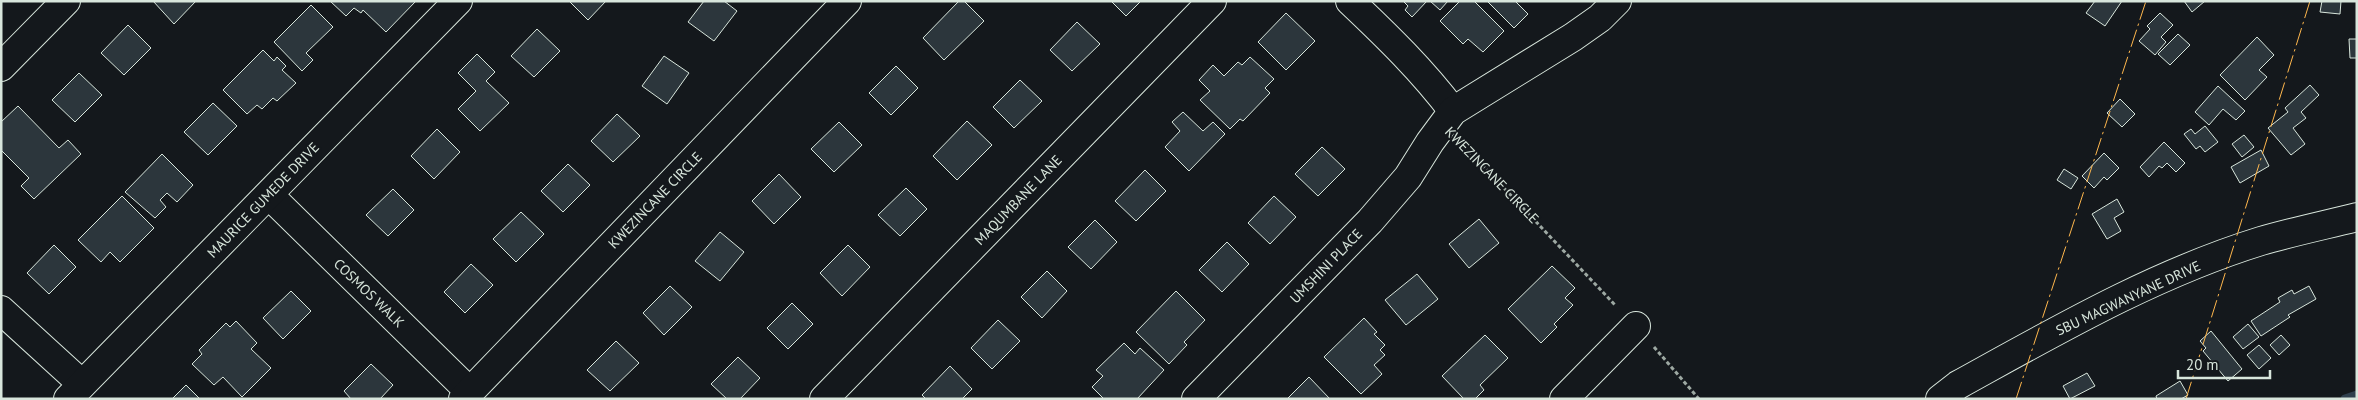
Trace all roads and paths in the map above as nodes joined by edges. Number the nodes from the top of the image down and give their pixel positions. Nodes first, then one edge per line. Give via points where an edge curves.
1 (66, 1) edge
2 (458, 1) edge
3 (847, 1) edge
4 (1212, 1) edge
5 (1350, 1) edge
6 (1617, 1) edge
7 (1, 67) edge
8 (1448, 117) junction
9 (269, 195) junction
10 (2357, 217) edge
11 (1, 310) edge
12 (1636, 326) junction
13 (75, 392) edge
14 (466, 395) edge
15 (824, 399) edge
16 (1196, 399) edge
17 (1564, 399) edge
18 (1699, 399) edge
19 (1940, 399) edge

1 - 7 street
2 - 9 street, MAURICE GUMEDE DRIVE
3 - 14 street, KWEZINCANE CIRCLE
4 - 15 street, MAQUMBANE LANE
5 - 8 street, KWEZINCANE CIRCLE via 1434,85
6 - 8 street via 1573,37
8 - 12 path, KWEZINCANE CIRCLE
8 - 16 street, UMSHINI PLACE via 1408,177 1370,221
9 - 13 street, MAURICE GUMEDE DRIVE
9 - 14 street, COSMOS WALK
10 - 19 street, SBU MAGWANYANE DRIVE via 2260,241 2171,275 2082,317 1958,385
11 - 13 street
12 - 17 street
12 - 18 path, KWEZINCANE CIRCLE

